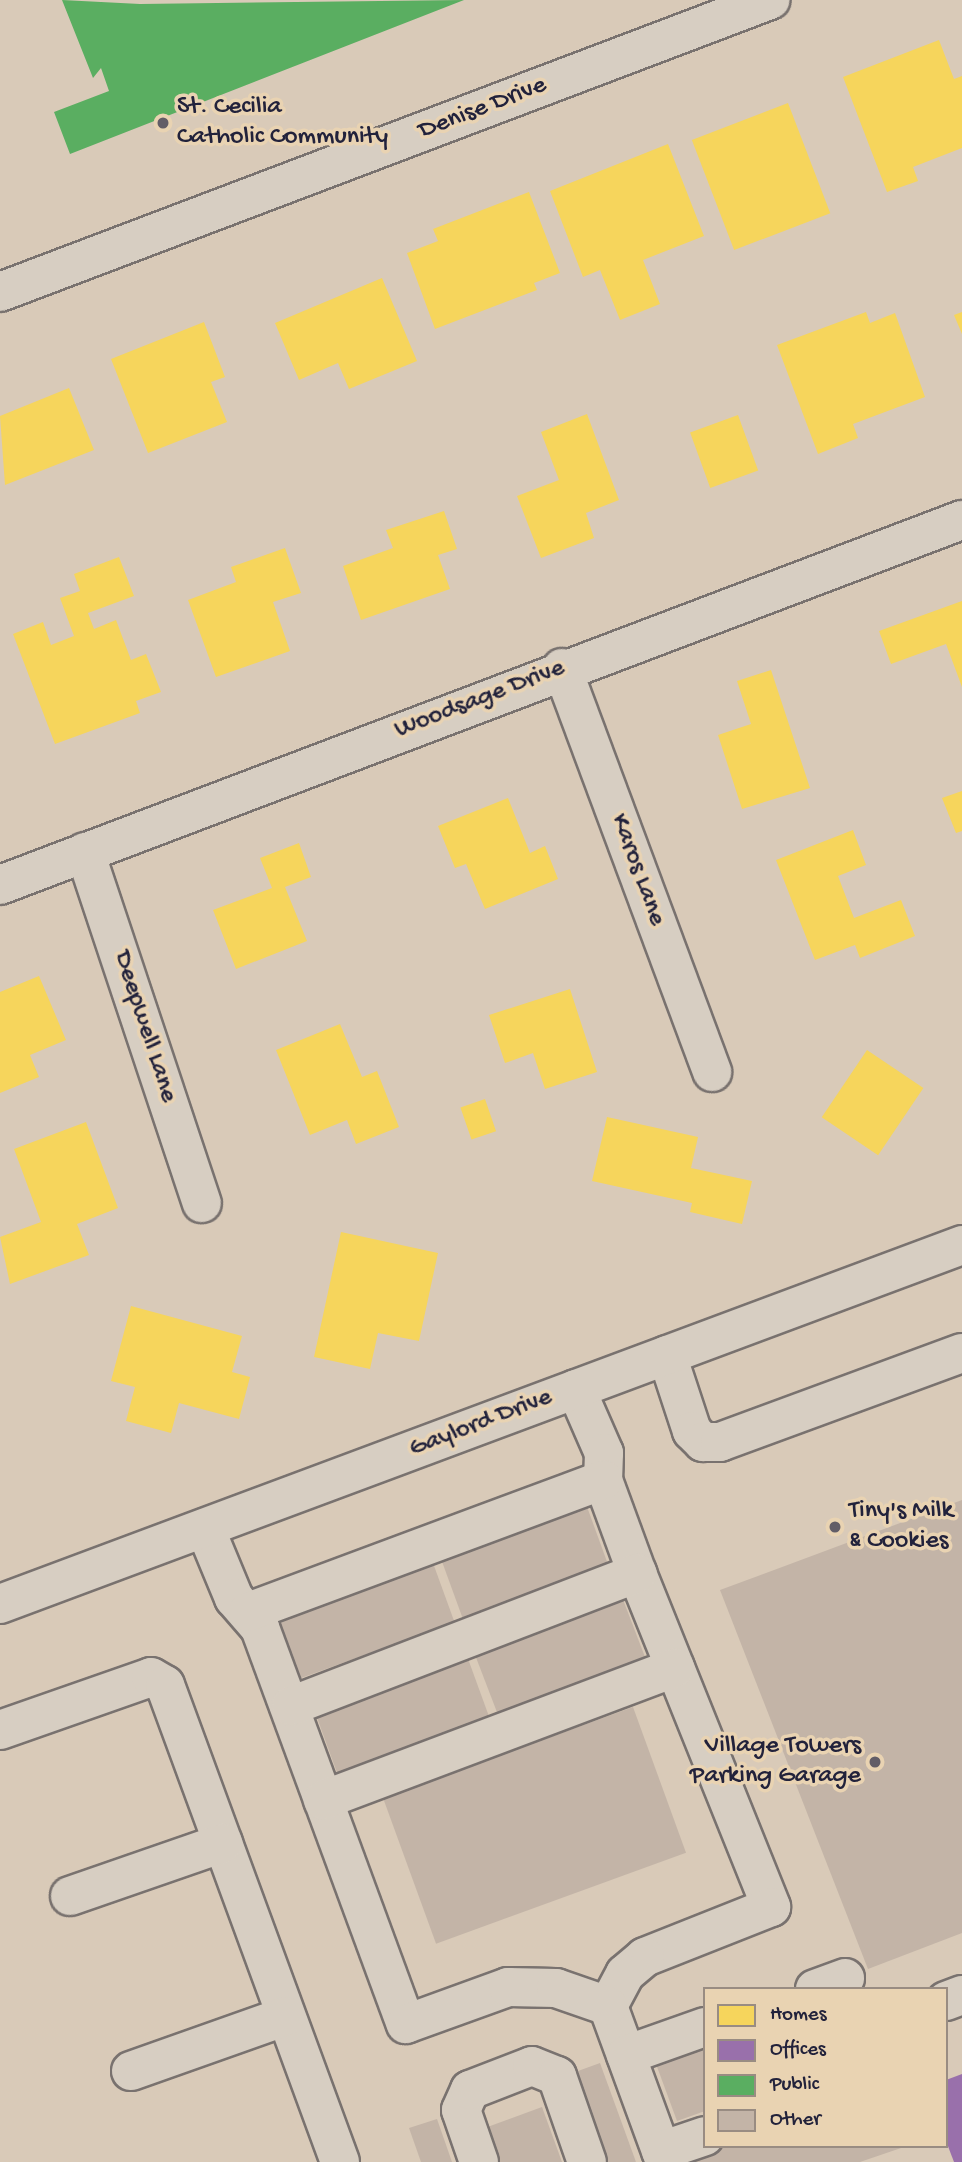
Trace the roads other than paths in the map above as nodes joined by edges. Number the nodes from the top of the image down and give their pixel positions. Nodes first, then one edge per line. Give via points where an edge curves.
1 (770, 0) edge
2 (0, 292) edge
3 (962, 520) edge
4 (562, 668) junction
5 (85, 852) junction
6 (0, 885) edge
7 (712, 1072) dead end
8 (202, 1203) dead end
9 (962, 1245) edge
10 (962, 1353) edge
11 (667, 1355) junction
12 (576, 1389) junction
13 (603, 1480) junction
14 (205, 1528) junction
15 (637, 1573) junction
16 (0, 1604) edge
17 (248, 1612) junction
18 (675, 1668) junction
19 (290, 1706) junction
20 (0, 1730) edge
21 (323, 1800) junction
22 (223, 1843) junction
23 (70, 1896) dead end
24 (608, 2006) junction
25 (286, 2016) junction
26 (703, 2028) edge
27 (626, 2055) junction
28 (131, 2071) dead end
29 (703, 2137) edge
30 (663, 2157) edge
31 (340, 2162) edge
32 (479, 2162) edge
33 (587, 2162) edge

1 - 2 street, Denise Drive
3 - 4 street, Woodsage Drive
4 - 5 street, Woodsage Drive
4 - 7 street, Karos Lane
5 - 6 street, Woodsage Drive
5 - 8 street, Deepwell Lane
9 - 11 street, Gaylord Drive
10 - 11 street via 720,1442 703,1442 692,1431
11 - 12 street, Gaylord Drive
12 - 13 street via 604,1453
12 - 14 street, Gaylord Drive
13 - 15 street
13 - 17 street
14 - 16 street, Gaylord Drive
14 - 17 street via 234,1598
15 - 18 street
15 - 19 street
17 - 19 street
18 - 21 street
18 - 24 street via 771,1908 645,1957 625,1974
19 - 21 street
20 - 22 street via 158,1677
21 - 24 street via 406,2024 508,1987 556,1988
22 - 23 street
22 - 25 street
24 - 27 street
25 - 28 street
25 - 31 street
26 - 27 street
27 - 30 street
29 - 30 street
32 - 33 street via 461,2110 470,2090 532,2066 557,2076

